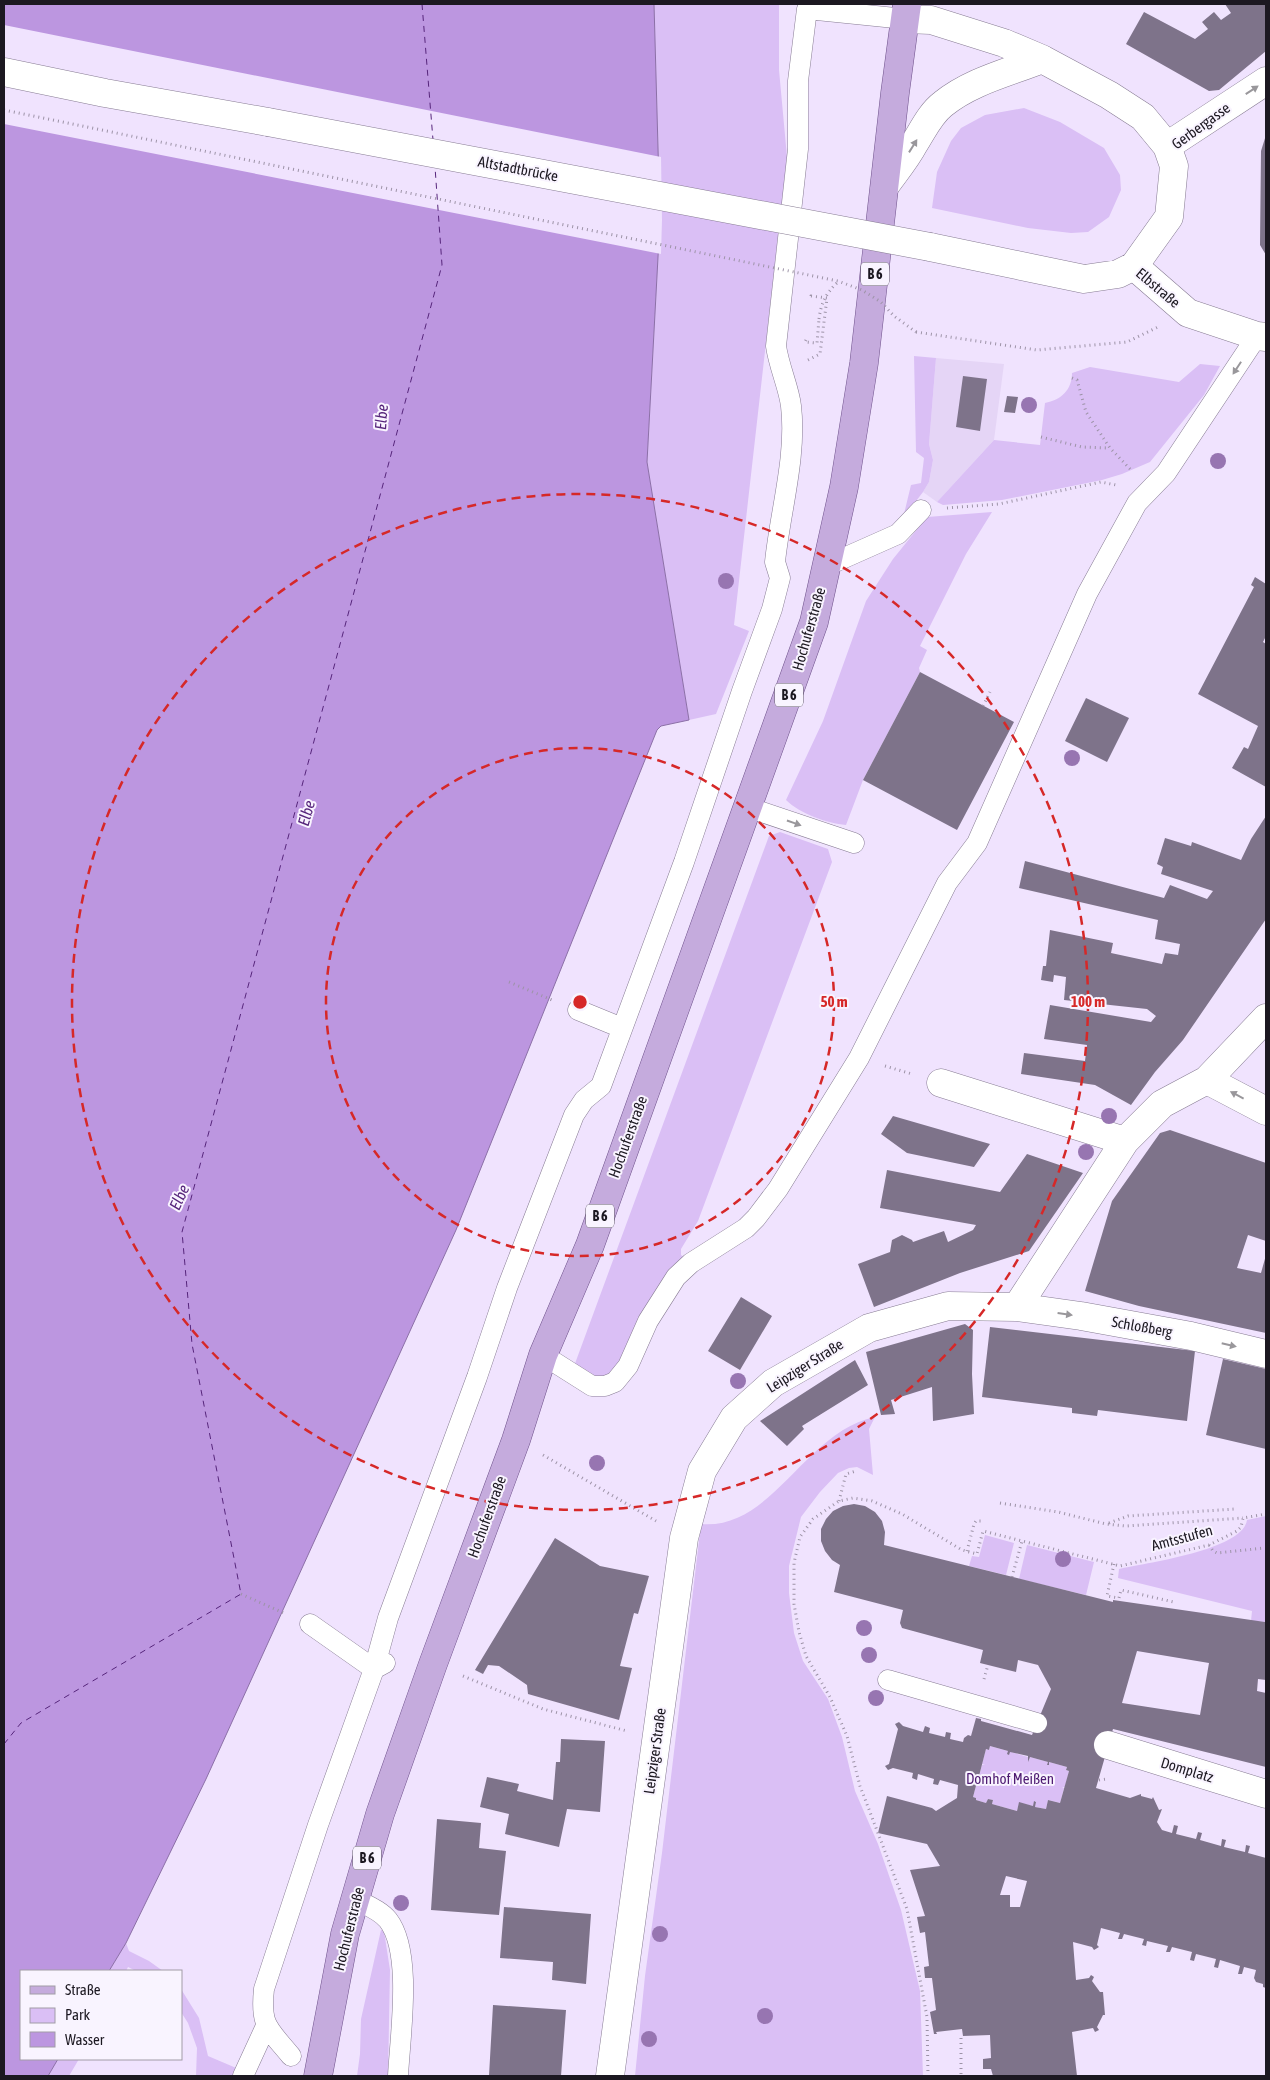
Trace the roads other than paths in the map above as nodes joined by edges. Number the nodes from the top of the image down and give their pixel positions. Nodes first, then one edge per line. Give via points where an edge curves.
1 (906, 11) edge
2 (1042, 59) junction
3 (4, 72) edge
4 (1266, 81) edge
5 (1167, 146) junction
6 (885, 186) junction
7 (930, 247) joint
8 (1134, 266) junction
9 (1262, 336) edge
10 (921, 510) road end
11 (826, 566) junction
12 (747, 807) junction
13 (854, 843) dead end
14 (578, 1010) road end
15 (1266, 1018) edge
16 (622, 1028) junction
17 (1207, 1080) junction
18 (941, 1083) road end
19 (1266, 1111) edge
20 (1124, 1141) junction
21 (1017, 1307) junction
22 (1266, 1354) edge
23 (543, 1355) junction
24 (310, 1624) road end
25 (382, 1664) junction
26 (888, 1680) dead end
27 (1037, 1723) dead end
28 (1108, 1745) dead end
29 (1266, 1794) edge
30 (356, 1898) junction
31 (266, 2026) junction
32 (291, 2056) dead end
33 (320, 2067) edge
34 (243, 2076) edge
35 (398, 2076) edge
36 (610, 2076) edge

1 - 2 street
1 - 6 main road, B 6
1 - 16 lane via 807,9 798,81 798,149 776,346 778,364 791,404 792,433 775,562 780,578 684,862
2 - 5 street via 1143,117
6 -> 2 street via 942,104 981,83
3 - 7 street, Altstadtbrücke, bridge
5 -> 4 street, Gerbergasse
5 - 8 street, Gerbergasse via 1174,166 1169,217
6 - 11 main road, Hochuferstraße / B 6 via 864,363 844,487
7 - 8 street, Elbstraße via 1084,279 1118,274
8 - 9 street, Elbstraße via 1188,313
9 -> 23 lane via 1166,473 1137,503 1087,594 977,842 947,883 838,1095 768,1204 746,1228 691,1263 676,1277 648,1321 628,1366 615,1382 592,1386
10 - 11 lane via 898,534
11 - 12 main road, Hochuferstraße / B 6 via 814,622
12 -> 13 lane
12 - 23 main road, Hochuferstraße / B 6 via 590,1245
14 - 16 lane
15 - 17 street
16 - 25 lane via 601,1086 584,1100 574,1115 514,1270 388,1618
19 -> 17 street
17 - 20 street via 1162,1104
18 - 20 street
20 - 21 street
21 -> 22 street, Schloßberg via 1191,1336
21 - 36 street, Leipziger Straße via 948,1306 869,1328 773,1383 734,1418 702,1471 684,1538
23 - 30 main road, Hochuferstraße / B 6 via 516,1440 380,1814
24 - 25 lane
25 - 31 lane via 318,1825 264,1989 262,2010
26 - 27 lane
28 - 29 street, Domplatz
30 - 33 main road, Hochuferstraße / B 6 via 345,1934
30 - 35 lane via 387,1919 400,1945 403,1976
31 - 32 lane
31 - 34 lane

